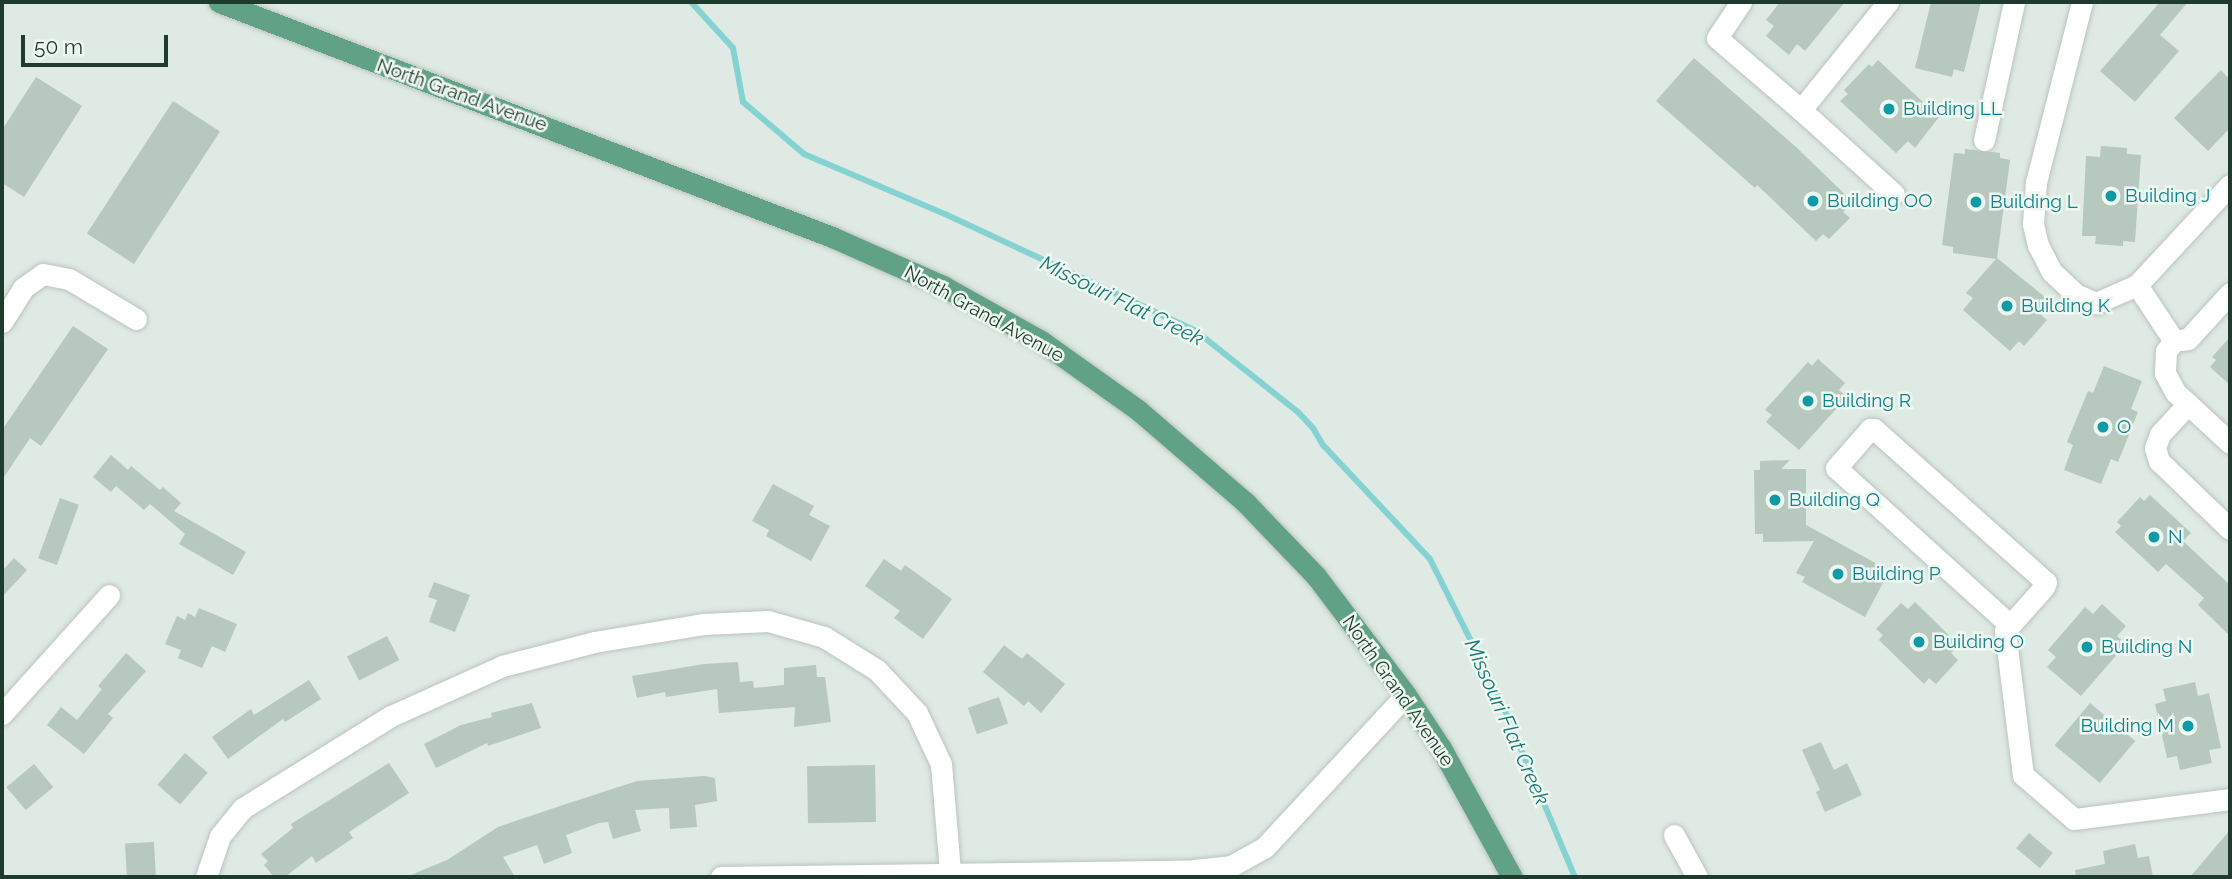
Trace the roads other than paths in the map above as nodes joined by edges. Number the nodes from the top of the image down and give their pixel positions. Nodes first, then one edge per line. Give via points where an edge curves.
1 (219, 2) edge
2 (1741, 2) edge
3 (1888, 2) edge
4 (2014, 2) edge
5 (2082, 2) edge
6 (1801, 110) junction
7 (1984, 140) dead end
8 (2230, 185) edge
9 (1894, 194) dead end
10 (2137, 285) junction
11 (2230, 293) edge
12 (136, 319) dead end
13 (2, 322) edge
14 (2174, 341) junction
15 (2188, 404) junction
16 (2230, 443) edge
17 (2230, 528) edge
18 (109, 595) dead end
19 (2010, 625) junction
20 (1406, 695) junction
21 (2, 714) edge
22 (2230, 799) edge
23 (1674, 835) dead end
24 (950, 872) junction
25 (206, 877) edge
26 (721, 877) edge
27 (1511, 877) edge
28 (1697, 877) edge

1 - 20 main road, North Grand Avenue via 832,237 943,286 1041,341 1138,410 1246,503 1316,576
2 - 6 street via 1717,38
3 - 6 street
4 - 7 street
5 - 10 street via 2036,182 2033,224 2052,272 2077,295 2096,303
6 - 9 street
8 - 10 street
10 - 14 street
11 - 14 street via 2188,339
12 - 13 street via 69,279 43,274 23,288
14 - 15 street via 2166,351 2165,373
15 - 16 street
15 - 17 street via 2160,434 2155,453
18 - 21 street
19 - 19 street via 2046,582 1870,429 1838,463 1838,471
19 - 22 street via 2005,631 2023,775 2069,816 2081,819
20 - 24 street via 1265,847 1231,866
20 - 27 main road, North Grand Avenue via 1441,748
23 - 28 street
24 - 25 street via 941,764 917,713 877,670 824,637 768,621 703,624 594,642 502,666 428,699 391,716 243,808 220,836
24 - 26 street

